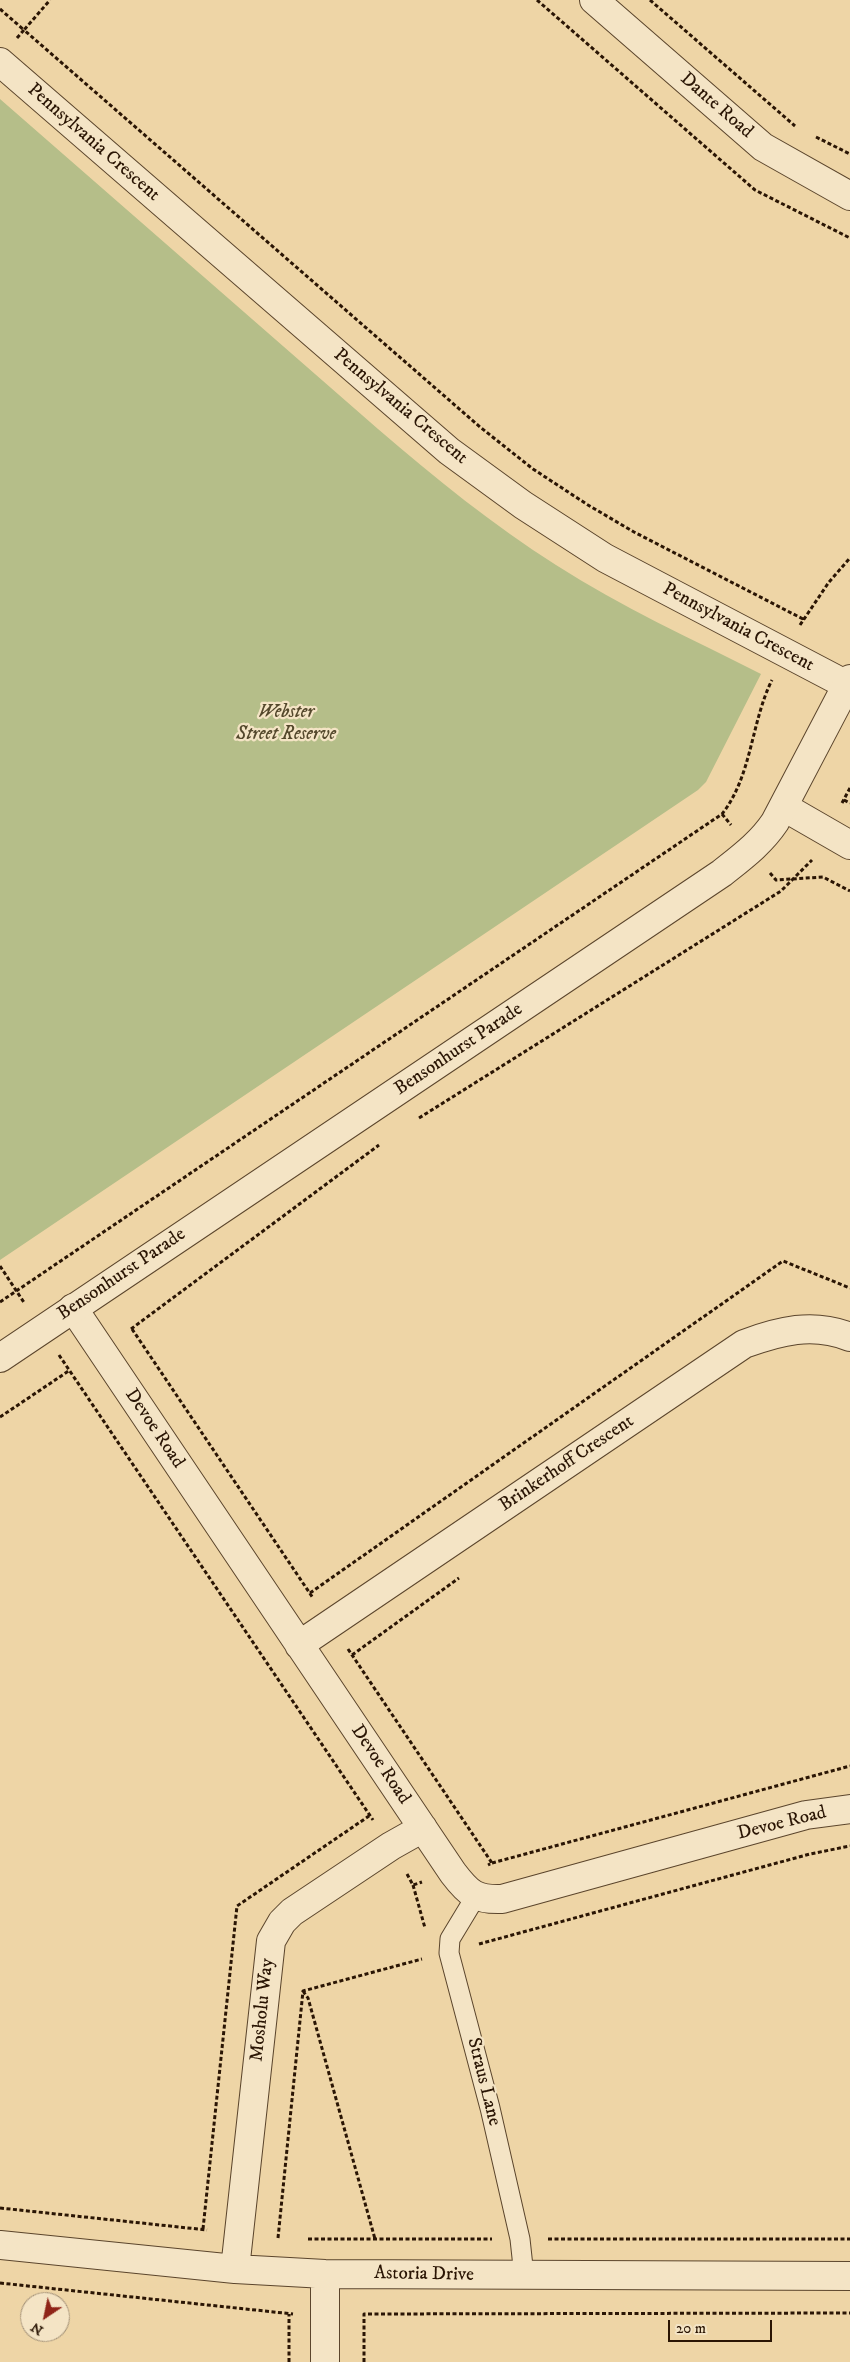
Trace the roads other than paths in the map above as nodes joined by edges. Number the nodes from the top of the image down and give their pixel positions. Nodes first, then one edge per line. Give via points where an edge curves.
1 (594, 0) edge
2 (6, 53) edge
3 (850, 196) edge
4 (848, 682) edge
5 (784, 807) junction
6 (850, 845) edge
7 (73, 1308) junction
8 (850, 1337) edge
9 (0, 1358) edge
10 (299, 1645) junction
11 (850, 1809) edge
12 (423, 1828) junction
13 (476, 1896) junction
14 (0, 2245) edge
15 (235, 2269) junction
16 (325, 2274) junction
17 (524, 2276) junction
18 (850, 2276) edge
19 (325, 2362) edge

1 - 3 street, Dante Road via 762,147
2 - 4 street, Pennsylvania Crescent via 449,452 605,558
4 - 5 street, Bensonhurst Parade
5 - 6 street
5 - 7 street, Bensonhurst Parade via 766,836 722,873
7 - 9 street, Bensonhurst Parade
7 - 10 street, Devoe Road
8 - 10 street, Brinkerhoff Crescent via 804,1328 744,1344
10 - 12 street, Devoe Road
11 - 13 street, Devoe Road via 806,1816 502,1899 485,1900
12 - 13 street, Devoe Road via 457,1879
12 - 15 street, Mosholu Way via 292,1912 271,1941
13 - 17 lane, Straus Lane via 450,1939 449,1952 490,2108 520,2239
14 - 15 street, Astoria Drive
15 - 16 street, Astoria Drive
16 - 17 street, Astoria Drive
16 - 19 street
17 - 18 street, Astoria Drive

